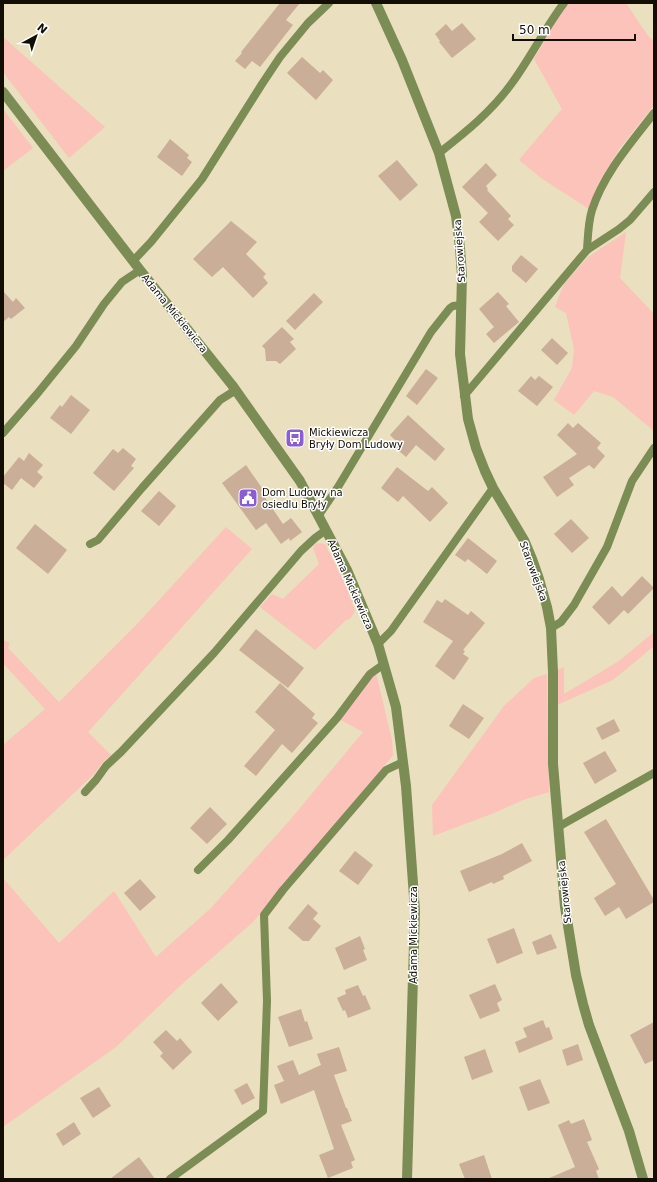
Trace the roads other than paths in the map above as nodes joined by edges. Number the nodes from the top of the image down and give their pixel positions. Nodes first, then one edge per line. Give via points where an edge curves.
1 (329, 3) edge
2 (376, 3) edge
3 (564, 3) edge
4 (3, 92) edge
5 (654, 113) edge
6 (439, 153) junction
7 (654, 192) edge
8 (587, 250) junction
9 (133, 261) junction
10 (140, 270) junction
11 (461, 305) junction
12 (236, 390) junction
13 (464, 396) junction
14 (3, 433) edge
15 (654, 448) edge
16 (493, 488) junction
17 (319, 515) junction
18 (326, 530) junction
19 (90, 544) dead end
20 (551, 628) junction
21 (378, 644) junction
22 (384, 664) junction
23 (403, 762) junction
24 (654, 774) edge
25 (85, 792) dead end
26 (558, 827) junction
27 (198, 870) dead end
28 (170, 1179) edge
29 (407, 1179) edge
30 (643, 1179) edge

1 - 9 lane via 308,23 280,57 202,179
2 - 6 street, Starowiejska
3 - 6 lane via 513,82 497,102
4 - 9 street, Adama Mickiewicza
5 - 8 lane via 621,156 598,196 588,228
6 - 11 street, Starowiejska via 456,216 462,276
7 - 8 lane via 630,220
8 - 13 lane
9 - 10 street, Adama Mickiewicza
10 - 12 street, Adama Mickiewicza
10 - 14 lane via 122,282 76,346
11 - 13 street, Starowiejska via 460,354
11 - 17 lane via 450,308 431,332
12 - 17 street, Adama Mickiewicza via 300,481
12 - 19 lane via 220,400 98,540
13 - 16 street, Starowiejska via 476,448
15 - 20 lane via 632,481 607,546 574,605 561,622
16 - 20 street, Starowiejska via 524,540 532,559
16 - 21 lane via 391,631
17 - 18 street, Adama Mickiewicza
18 - 21 street, Adama Mickiewicza via 347,570
18 - 25 lane via 301,551 214,653 106,766
20 - 26 street, Starowiejska via 554,686 553,764
21 - 22 street, Adama Mickiewicza
22 - 23 street, Adama Mickiewicza via 396,707
22 - 27 lane via 370,674 337,718
23 - 28 lane via 386,770 264,915 267,1001 263,1111
23 - 29 street, Adama Mickiewicza via 415,911
24 - 26 lane
26 - 30 street, Starowiejska via 565,907 583,1004 629,1131

